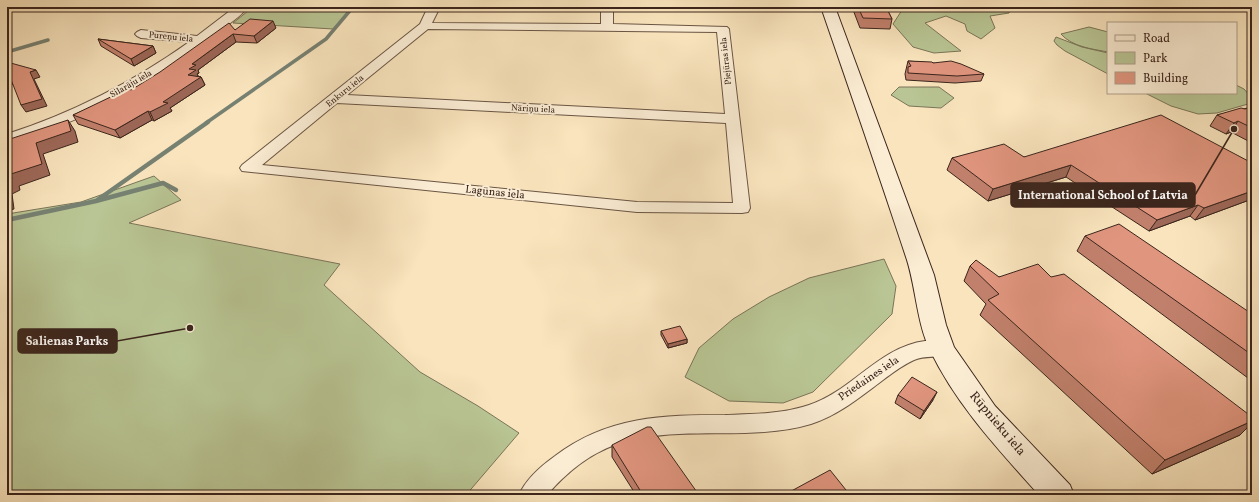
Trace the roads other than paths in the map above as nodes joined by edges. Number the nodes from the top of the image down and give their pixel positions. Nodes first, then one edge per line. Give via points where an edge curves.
1 (242, 7) edge
2 (434, 7) edge
3 (606, 7) edge
4 (828, 7) edge
5 (425, 26) junction
6 (607, 28) junction
7 (141, 34) dead end
8 (201, 40) junction
9 (335, 99) junction
10 (732, 120) junction
11 (8, 137) edge
12 (248, 168) joint
13 (742, 208) joint
14 (942, 349) junction
15 (531, 495) edge
16 (1059, 495) edge

1 - 8 street, Silarāju iela
2 - 5 street, Enkuru iela
3 - 6 street
4 - 14 street via 923,275
5 - 6 street, Piejūras iela
5 - 9 street, Enkuru iela
6 - 10 street, Piejūras iela via 723,29
7 - 8 street, Pureņu iela
8 - 11 street, Silarāju iela via 97,103 45,126
9 - 10 street, Nāriņu iela
9 - 12 street, Enkuru iela
10 - 13 street, Piejūras iela
12 - 13 street, Lagūnas iela via 637,207
14 - 15 street, Priedaines iela via 908,353 836,401 813,413 789,420 755,425 656,427 622,433 598,442 568,459 542,481
14 - 16 street, Rūpnieku iela via 985,414

